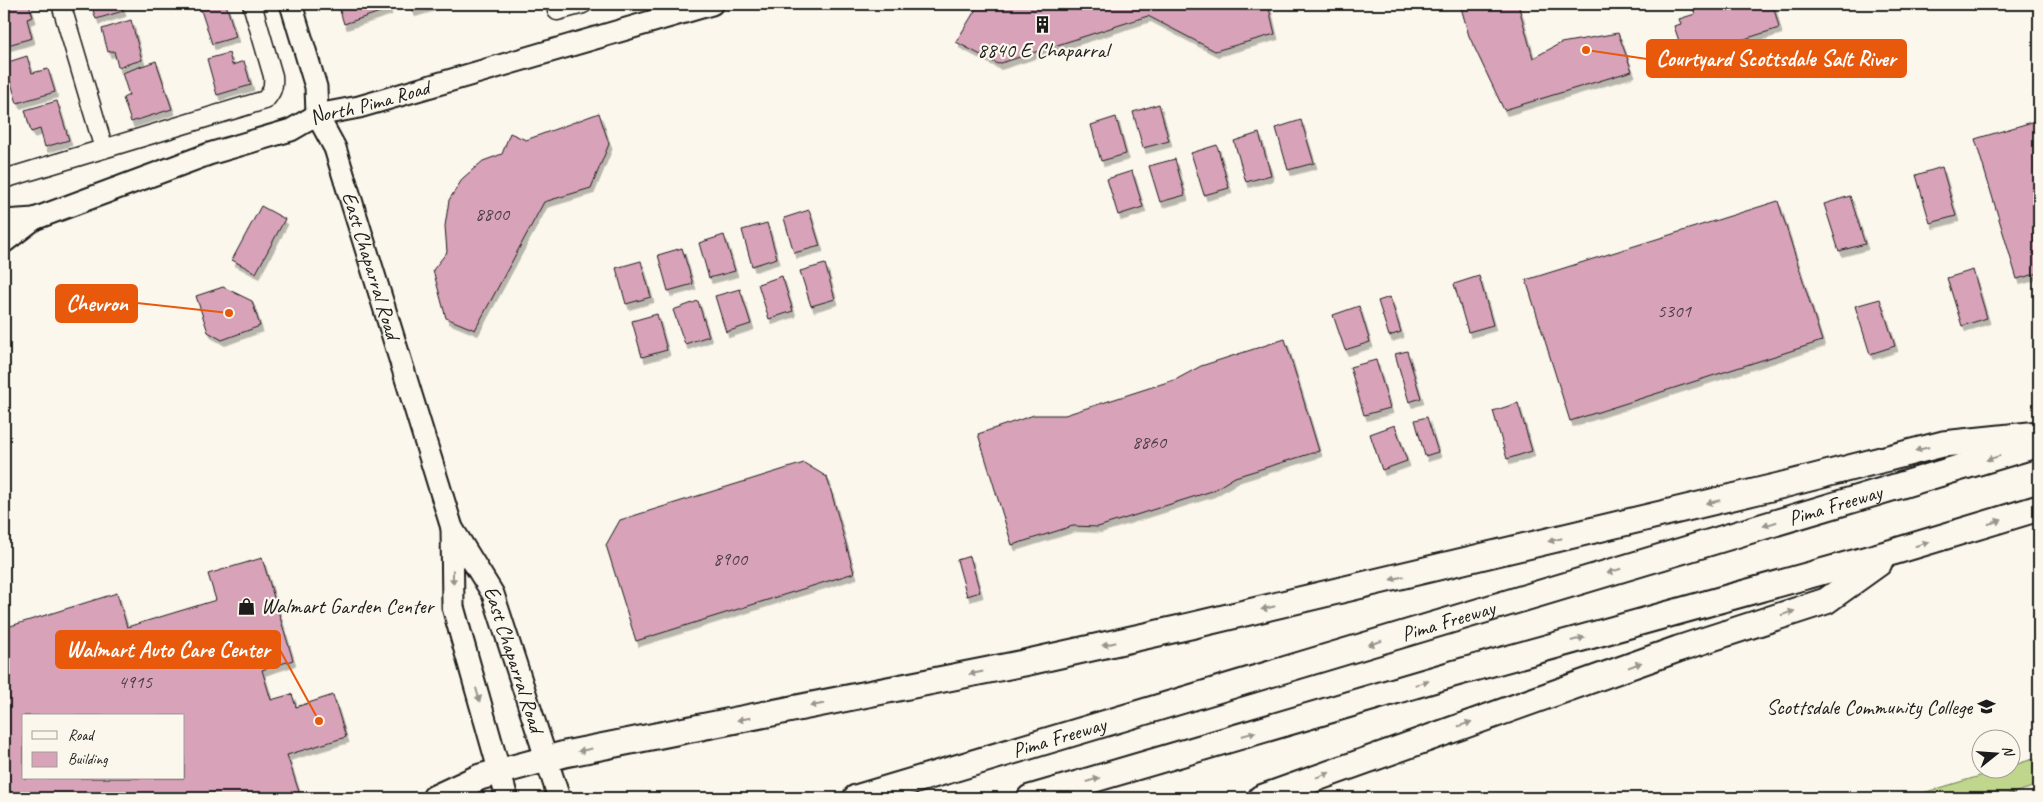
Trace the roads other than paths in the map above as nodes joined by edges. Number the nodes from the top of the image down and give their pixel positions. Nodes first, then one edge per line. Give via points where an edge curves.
1 (61, 4) edge
2 (252, 4) edge
3 (291, 4) edge
4 (583, 4) edge
5 (712, 4) edge
6 (557, 11) dead end
7 (317, 115) junction
8 (104, 149) junction
9 (10, 177) edge
10 (34, 219) junction
11 (4, 221) edge
12 (4, 242) edge
13 (2039, 434) edge
14 (2039, 444) edge
15 (2039, 508) edge
16 (452, 528) junction
17 (1893, 552) junction
18 (547, 759) junction
19 (499, 771) junction
20 (435, 798) edge
21 (507, 798) edge
22 (559, 798) edge
23 (856, 798) edge
24 (1030, 798) edge
25 (1261, 798) edge

1 - 8 street
2 - 8 street via 273,76 274,85 264,100
3 - 7 main road, East Chaparral Road via 316,87
4 - 6 street
5 - 7 main road, North Pima Road via 359,107
7 - 10 main road, North Pima Road via 291,130 210,154
7 - 16 main road, East Chaparral Road via 335,148
8 - 9 street
10 - 11 main road, North Pima Road
10 - 12 main road, North Pima Road
13 -> 18 highway via 1943,444 1769,489 1190,626 1015,665
14 -> 23 highway, Pima Freeway
17 -> 15 highway
16 - 18 main road, East Chaparral Road via 493,594
16 -> 19 main road, East Chaparral Road via 453,607
24 -> 17 highway via 1456,673
25 -> 17 highway via 1678,649 1826,601
18 - 19 highway
18 - 22 main road, East Chaparral Road
19 - 20 highway
19 - 21 main road, East Chaparral Road

